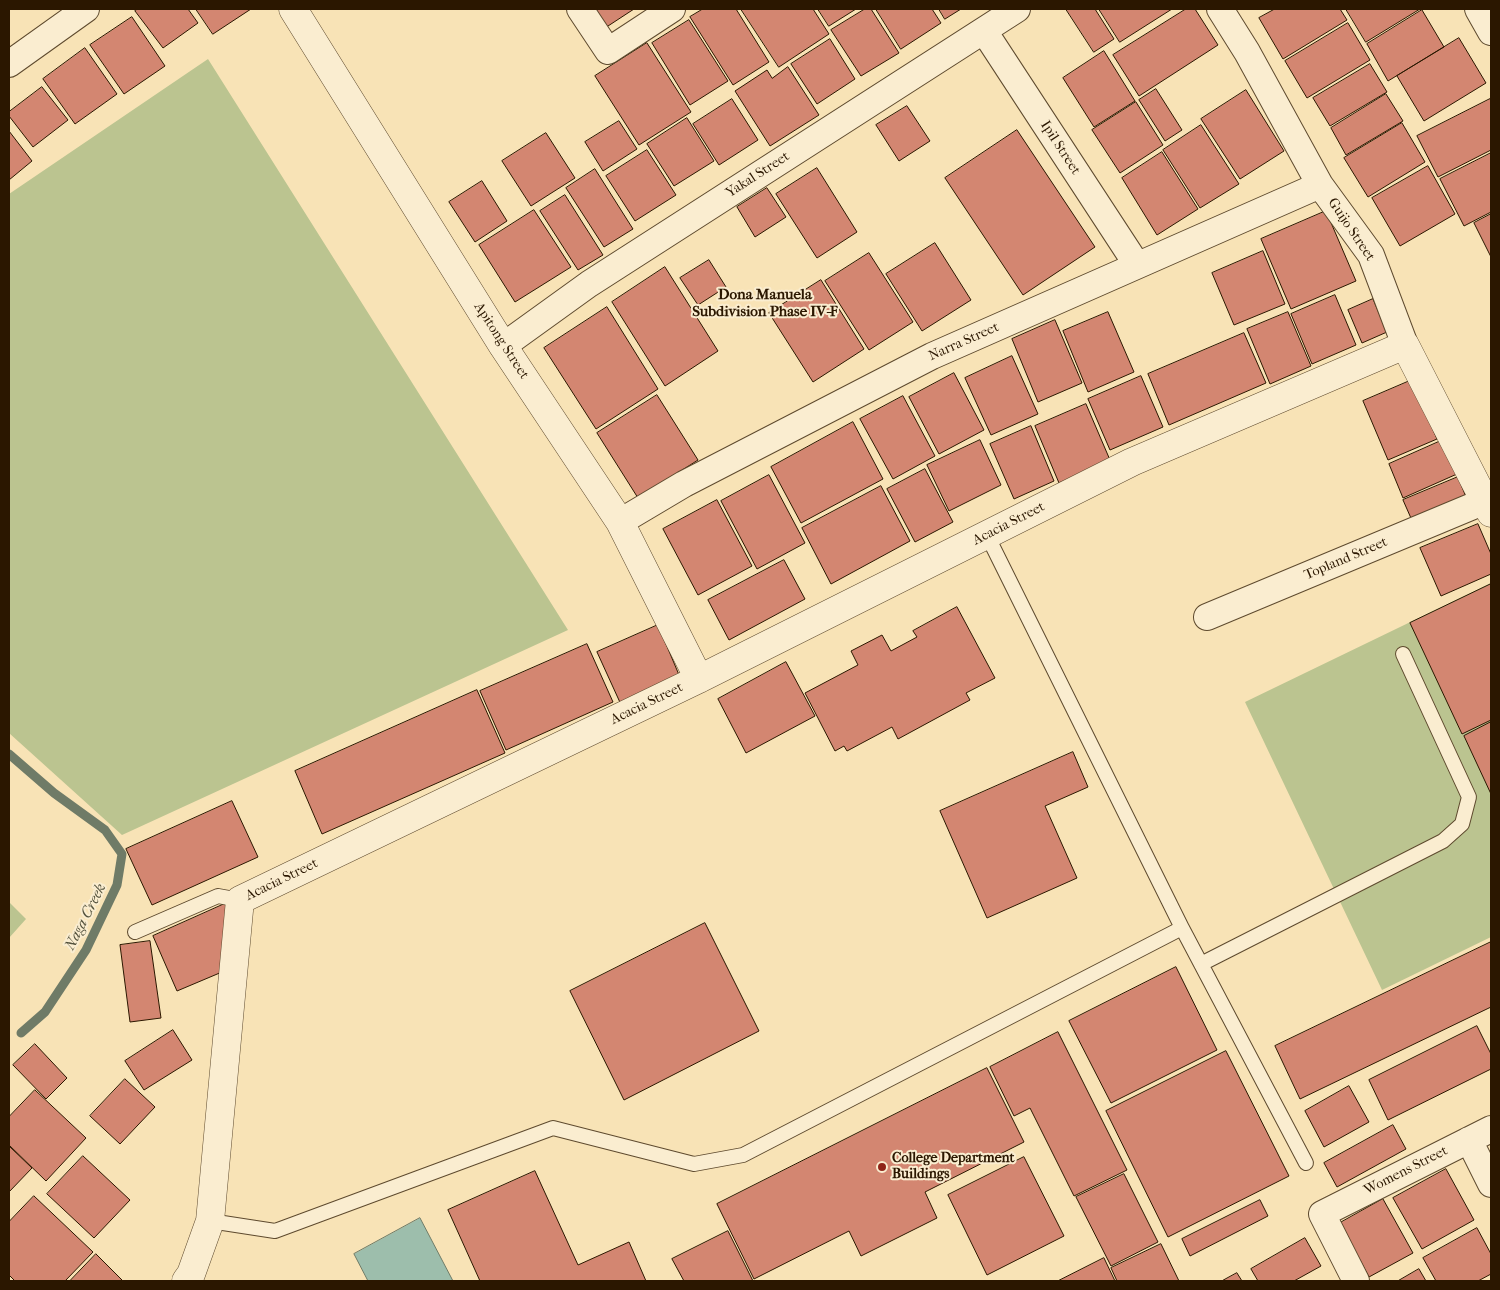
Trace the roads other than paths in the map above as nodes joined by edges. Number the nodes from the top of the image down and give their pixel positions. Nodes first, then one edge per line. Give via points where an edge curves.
1 (86, 9) edge
2 (293, 9) edge
3 (580, 9) edge
4 (672, 9) edge
5 (1016, 9) edge
6 (1220, 9) edge
7 (1478, 9) edge
8 (984, 31) junction
9 (1491, 32) edge
10 (9, 64) edge
11 (1320, 185) junction
12 (1137, 265) junction
13 (1405, 345) junction
14 (503, 346) junction
15 (1488, 507) edge
16 (620, 522) junction
17 (987, 535) junction
18 (1207, 617) dead end
19 (1403, 654) dead end
20 (699, 679) junction
21 (240, 900) junction
22 (1182, 928) junction
23 (135, 932) dead end
24 (1202, 964) junction
25 (1480, 1134) edge
26 (1306, 1163) dead end
27 (1491, 1184) edge
28 (210, 1221) junction
29 (186, 1281) edge
30 (1356, 1281) edge

1 - 10 street
2 - 14 street, Apitong Street
3 - 4 street via 608,51
5 - 8 street, Yakal Street
6 - 11 street, Guijo Street
7 - 9 street
8 - 12 street, Ipil Street
8 - 14 street, Yakal Street via 597,279
11 - 12 street, Narra Street
11 - 13 street, Guijo Street via 1371,255
12 - 16 street, Narra Street via 932,356 684,484
13 - 15 street, Guijo Street
13 - 17 street, Acacia Street via 1132,462
14 - 16 street, Apitong Street
15 - 18 street, Topland Street
16 - 20 street, Apitong Street
17 - 20 street, Acacia Street
17 - 22 lane
19 - 24 lane via 1469,797 1462,824 1443,841
20 - 21 street, Acacia Street
21 - 23 lane via 218,896
21 - 28 street, Acacia Street
22 - 24 lane
22 - 28 lane via 743,1155 694,1164 553,1128 275,1230
24 - 26 lane
25 - 27 street
25 - 30 street, Womens Street via 1322,1214
28 - 29 street, Acacia Street

